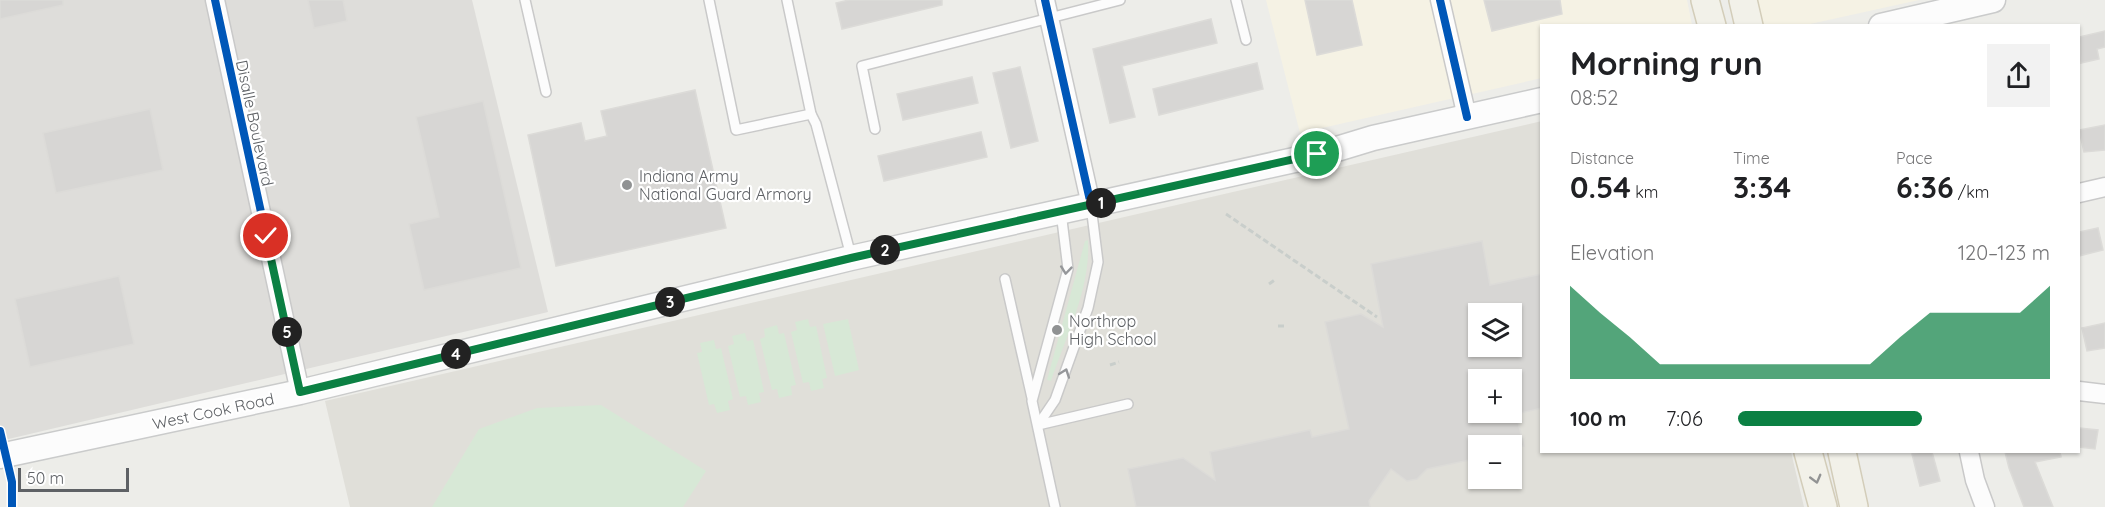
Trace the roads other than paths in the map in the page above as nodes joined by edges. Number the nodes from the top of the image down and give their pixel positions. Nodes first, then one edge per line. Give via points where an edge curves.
1 (215, 0) edge
2 (525, 0) edge
3 (709, 0) edge
4 (787, 0) edge
5 (1045, 0) edge
6 (1120, 0) edge
7 (1236, 0) edge
8 (1440, 0) edge
9 (1705, 0) edge
10 (1743, 0) edge
11 (1993, 0) edge
12 (1049, 18) junction
13 (1711, 24) edge
14 (1749, 24) edge
15 (1890, 24) edge
16 (1246, 40) dead end
17 (546, 92) dead end
18 (1540, 100) edge
19 (811, 114) junction
20 (1467, 117) junction
21 (874, 129) dead end
22 (2105, 187) edge
23 (2080, 193) edge
24 (1091, 205) junction
25 (1061, 212) junction
26 (851, 258) junction
27 (1005, 279) dead end
28 (2080, 391) edge
29 (300, 392) junction
30 (2105, 394) edge
31 (1032, 401) junction
32 (1128, 404) dead end
33 (1038, 425) junction
34 (1808, 453) edge
35 (1842, 453) edge
36 (1969, 453) edge
37 (0, 456) edge
38 (1055, 507) edge
39 (1823, 507) edge
40 (1854, 507) edge
41 (1985, 507) edge

1 - 29 street, Disalle Boulevard
2 - 17 lane
3 - 19 lane via 736,130
4 - 19 lane
5 - 12 street
6 - 12 lane
7 - 16 lane
8 - 20 street
9 - 13 main road
10 - 14 main road
11 - 15 main road
12 - 21 lane via 862,66
12 - 24 street
18 - 20 main road, West Cook Road
19 - 26 lane
20 - 24 main road, West Cook Road
22 - 23 street
24 - 25 main road, West Cook Road
33 -> 24 lane via 1055,400 1089,308 1098,262
25 - 26 main road, West Cook Road
25 -> 31 lane via 1068,269
26 - 29 main road, West Cook Road
27 - 31 lane
28 - 30 street
29 - 37 main road, West Cook Road
31 - 33 lane
32 - 33 lane
33 - 38 lane
34 -> 39 main road
35 - 40 main road
36 - 41 street

